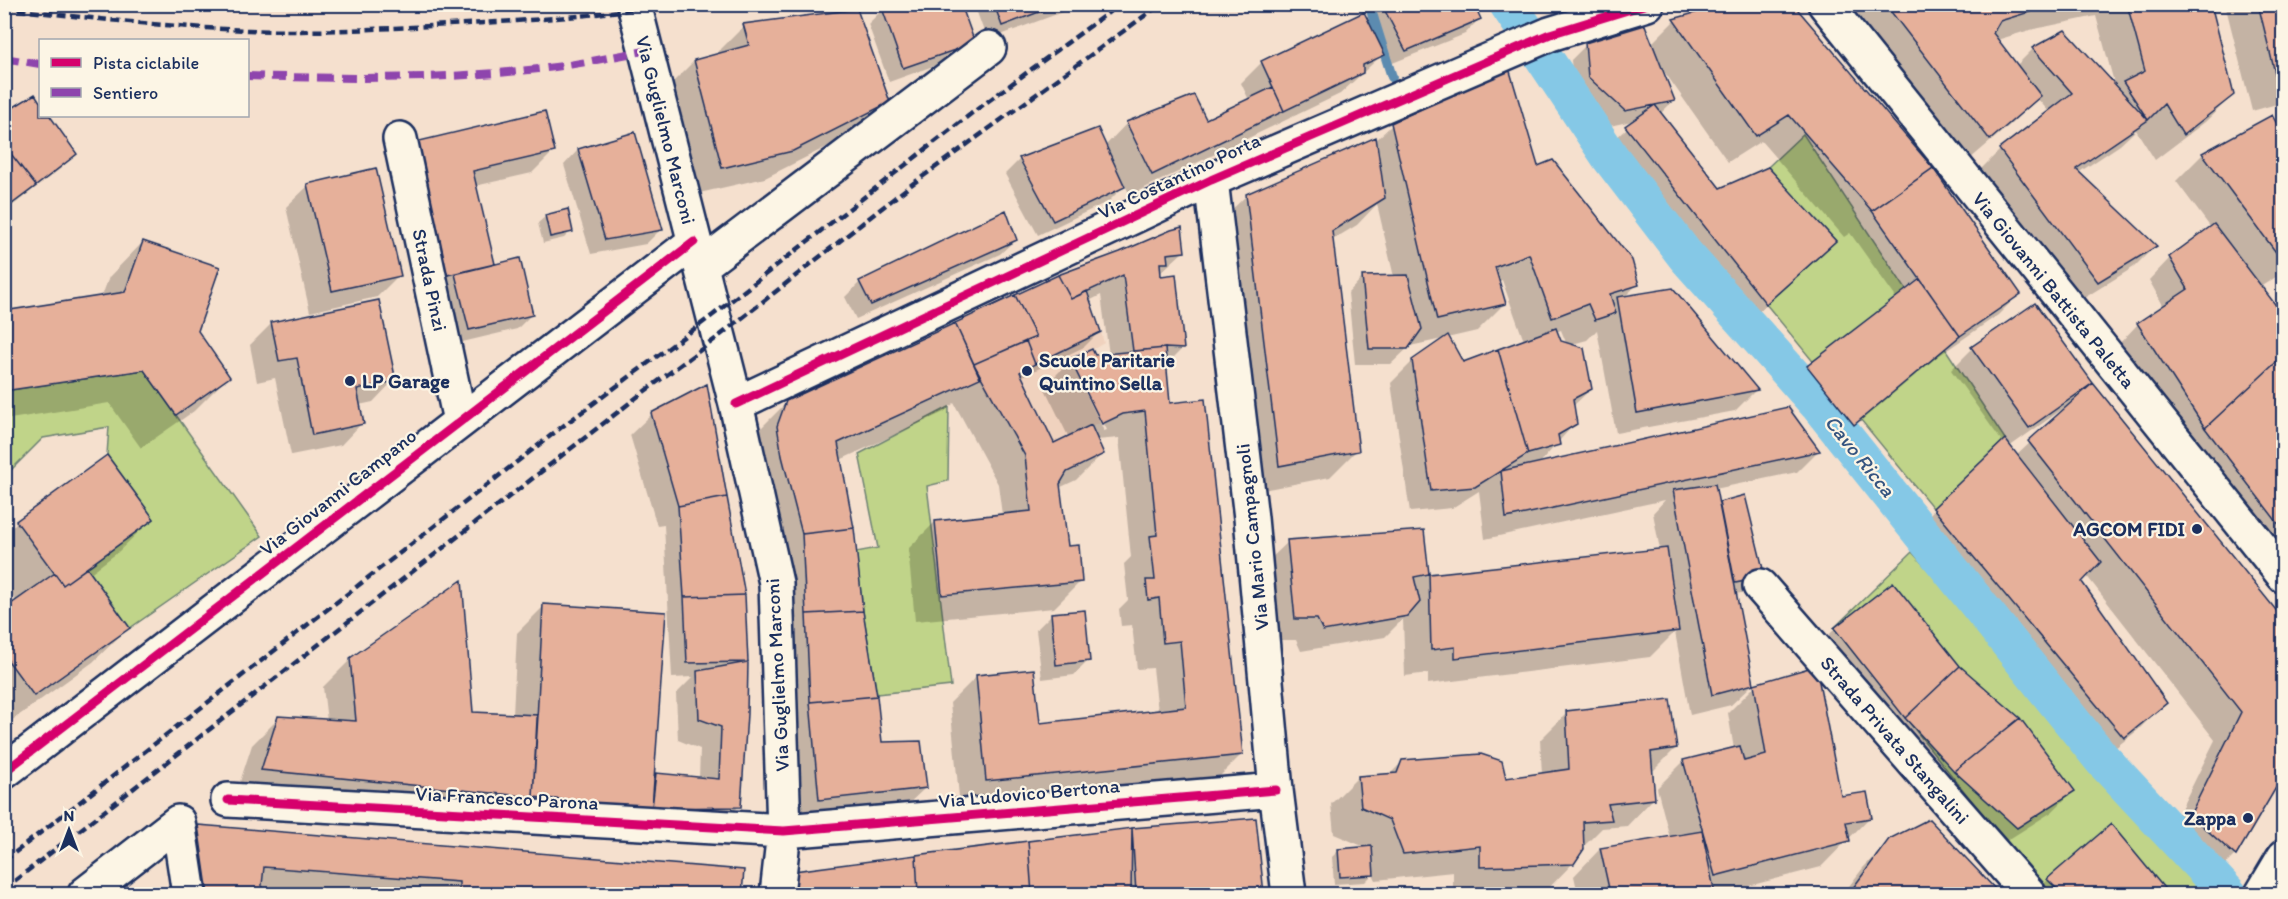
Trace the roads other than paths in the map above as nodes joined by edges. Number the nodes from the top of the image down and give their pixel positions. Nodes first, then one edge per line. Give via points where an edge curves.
1 (634, 4) edge
2 (1647, 4) edge
3 (1825, 4) edge
4 (989, 48) dead end
5 (400, 139) dead end
6 (1211, 180) junction
7 (697, 254) junction
8 (736, 404) junction
9 (460, 421) junction
10 (2283, 576) edge
11 (1760, 586) dead end
12 (8, 763) edge
13 (1276, 790) junction
14 (228, 800) dead end
15 (784, 831) junction
16 (2283, 857) edge
17 (85, 894) edge
18 (189, 894) edge
19 (777, 894) edge
20 (1289, 894) edge
21 (2029, 894) edge
22 (2262, 894) edge

1 - 7 street, Via Guglielmo Marconi
2 - 6 street, Via Costantino Porta via 1550,34
3 - 10 street, Via Giovanni Battista Paletta
4 - 7 street, Via Giovanni Campano
5 - 9 street, Strada Pinzi
6 - 8 street, Via Costantino Porta
6 - 13 street, Via Mario Campagnoli via 1251,518
7 - 8 street, Via Guglielmo Marconi
7 - 9 street, Via Giovanni Campano
8 - 15 street, Via Guglielmo Marconi via 776,583
9 - 12 street, Via Giovanni Campano
11 - 21 street, Strada Privata Stangalini
13 - 15 street, Via Ludovico Bertona
13 - 20 street, Via Mario Campagnoli
14 - 15 street, Via Francesco Parona
15 - 19 street, Via Guglielmo Marconi
16 - 22 street
17 - 18 street via 178,822

